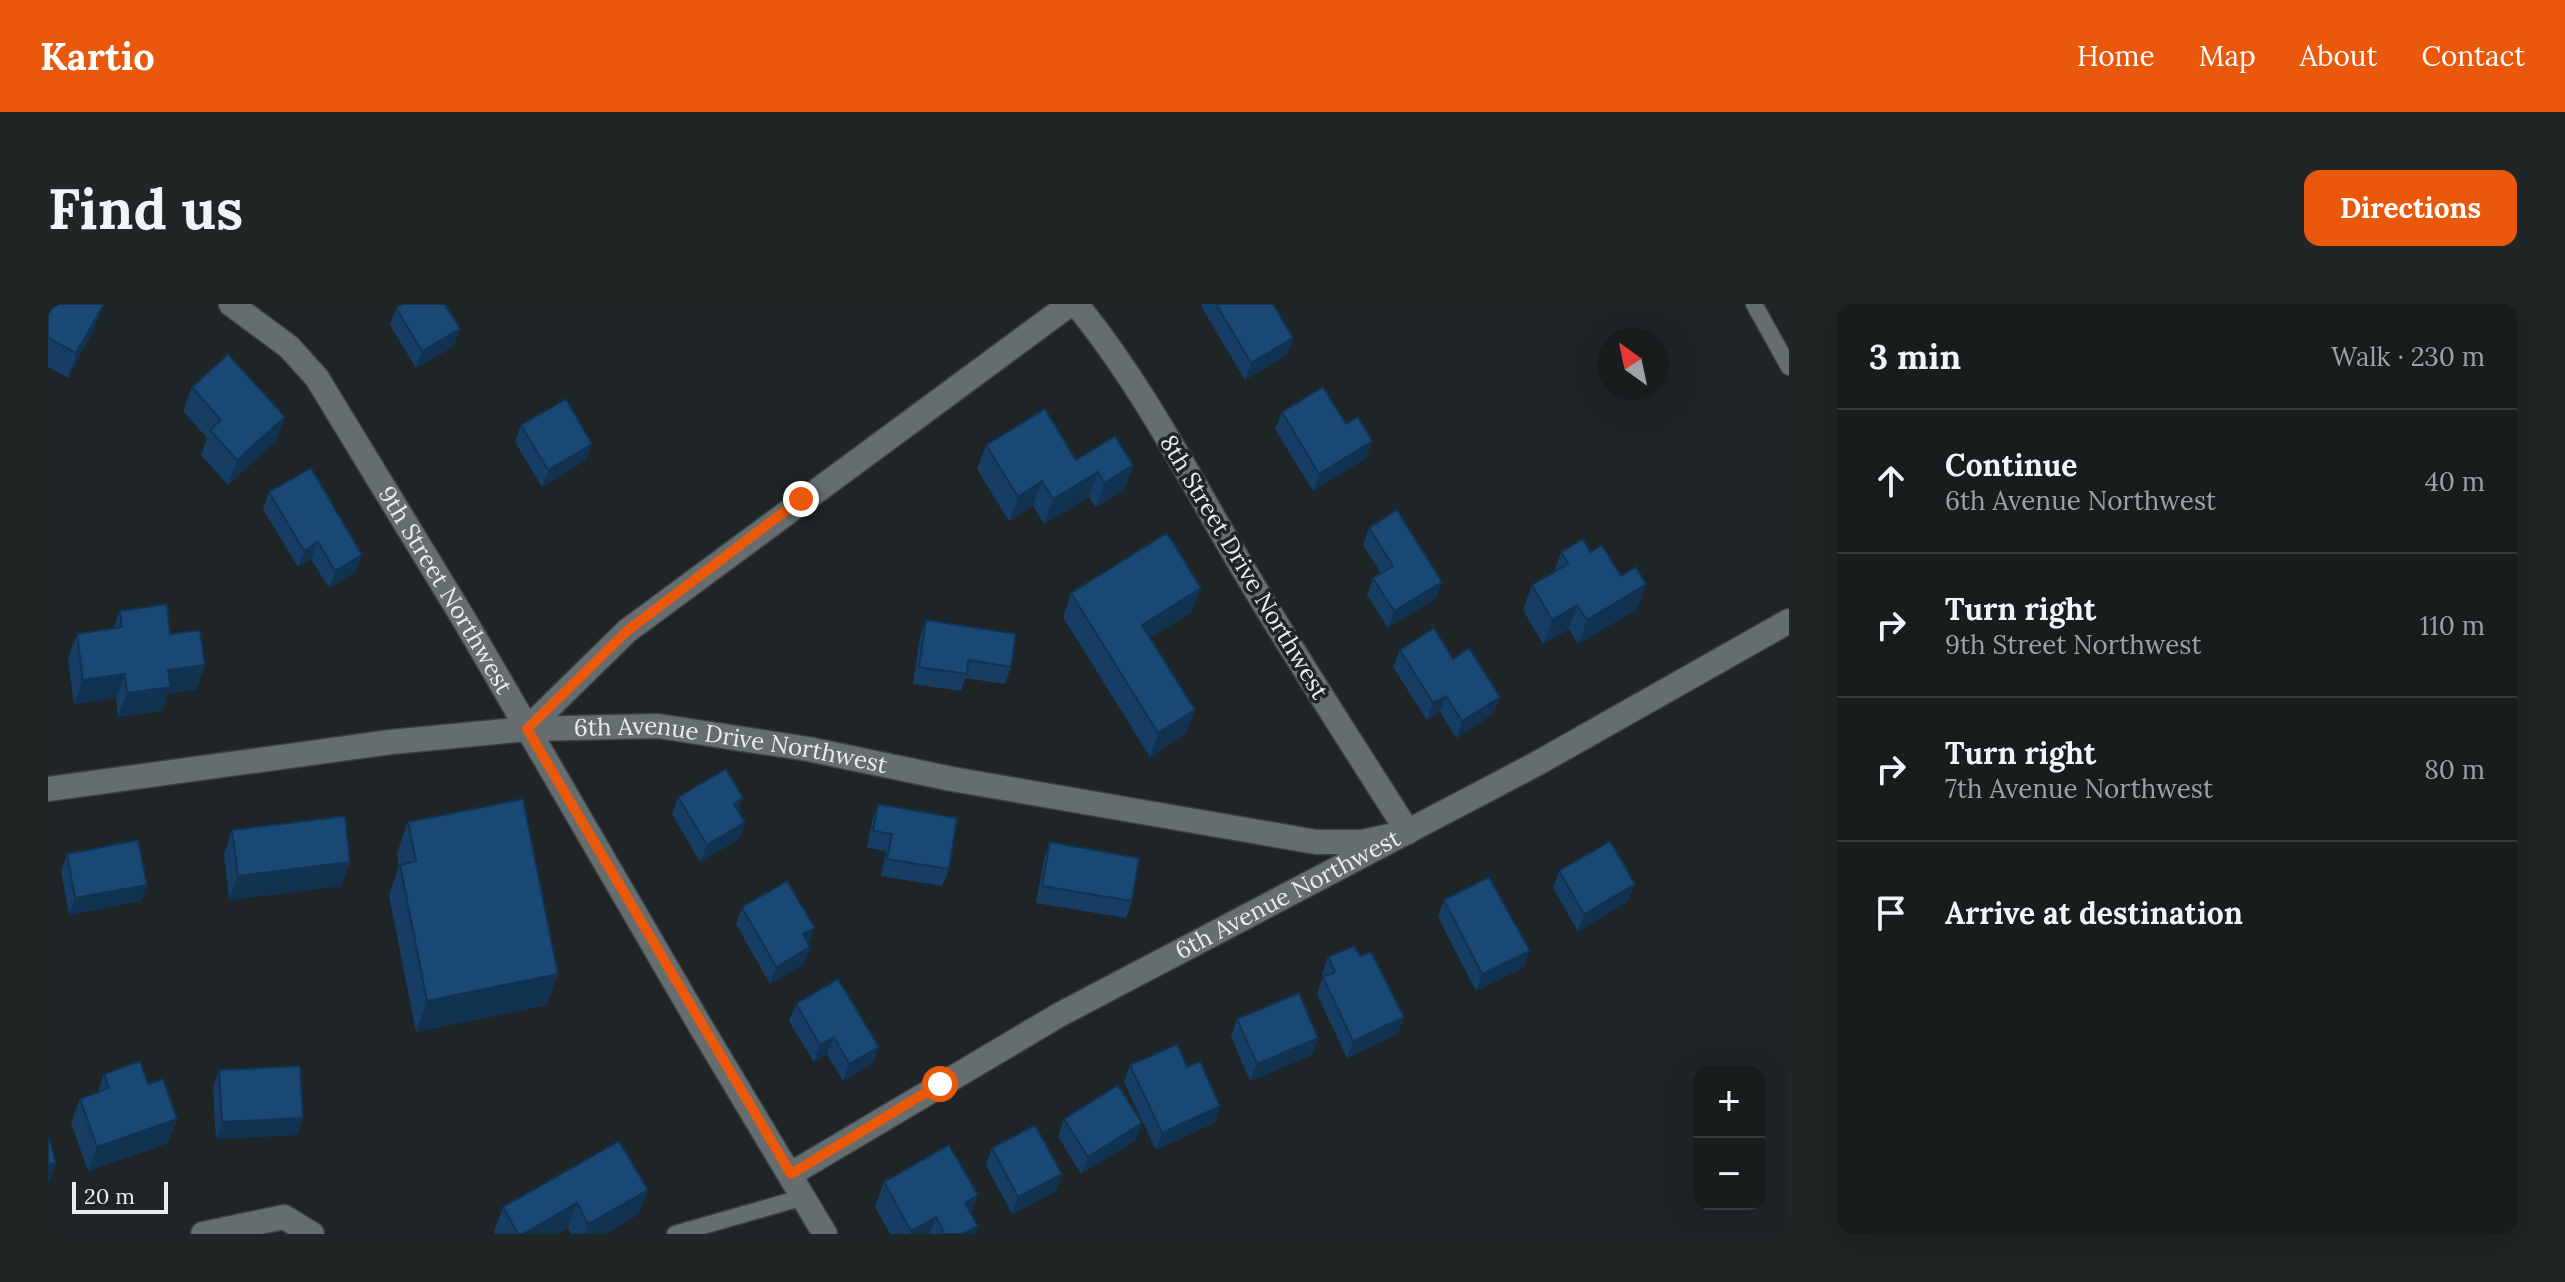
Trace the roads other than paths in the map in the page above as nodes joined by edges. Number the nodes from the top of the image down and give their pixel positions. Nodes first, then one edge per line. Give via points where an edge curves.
1 (231, 304) edge
2 (1070, 304) edge
3 (1076, 304) edge
4 (1754, 304) edge
5 (1789, 367) edge
6 (1789, 621) edge
7 (527, 729) junction
8 (48, 789) edge
9 (1408, 832) junction
10 (791, 1174) junction
11 (804, 1197) junction
12 (203, 1234) edge
13 (312, 1234) edge
14 (675, 1234) edge
15 (825, 1234) edge

1 - 7 street, 9th Street Northwest via 289,347 317,378
2 - 7 street via 627,631
3 - 9 street, 8th Street Drive Northwest via 1176,452 1239,563
4 - 5 lane
6 - 9 street, 6th Avenue Northwest
7 - 8 street, 6th Avenue Drive Northwest via 391,742
7 - 9 street, 6th Avenue Drive Northwest via 658,726 1316,842 1362,842
7 - 10 street, 9th Street Northwest
9 - 10 street, 6th Avenue Northwest via 1059,1015
10 - 11 street, 9th Street Northwest
11 - 14 lane
11 - 15 street, 9th Street Northwest
12 - 13 street via 284,1217

